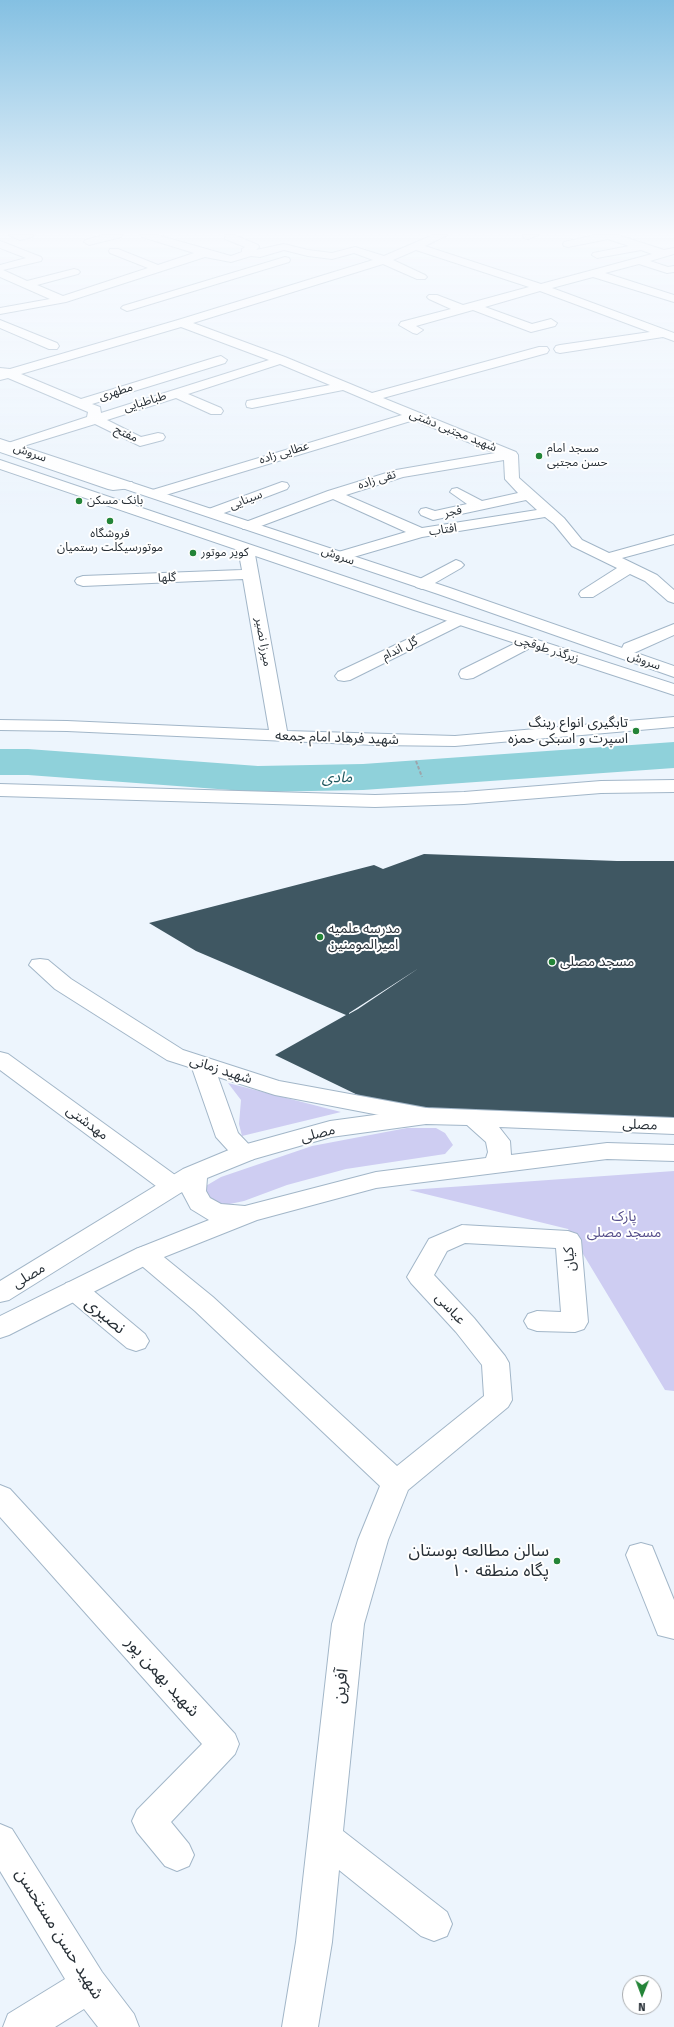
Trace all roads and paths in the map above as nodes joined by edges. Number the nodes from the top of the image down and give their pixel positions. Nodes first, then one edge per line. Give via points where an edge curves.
1 (13, 330) edge
2 (158, 330) edge
3 (200, 330) edge
4 (654, 330) edge
5 (669, 335) edge
6 (53, 346) dead end
7 (560, 349) dead end
8 (543, 350) dead end
9 (221, 360) dead end
10 (281, 360) junction
11 (3, 373) edge
12 (344, 386) junction
13 (176, 393) junction
14 (371, 397) junction
15 (80, 402) junction
16 (252, 404) dead end
17 (216, 411) dead end
18 (415, 415) junction
19 (94, 418) junction
20 (154, 433) dead end
21 (4, 445) edge
22 (511, 455) junction
23 (0, 459) edge
24 (0, 464) edge
25 (282, 486) dead end
26 (457, 492) dead end
27 (154, 494) junction
28 (333, 494) junction
29 (528, 495) junction
30 (94, 496) junction
31 (480, 506) junction
32 (426, 512) dead end
33 (548, 512) junction
34 (211, 513) junction
35 (248, 526) junction
36 (420, 533) junction
37 (670, 544) edge
38 (246, 549) junction
39 (340, 556) junction
40 (607, 558) junction
41 (456, 565) dead end
42 (628, 568) junction
43 (251, 574) junction
44 (83, 581) dead end
45 (422, 584) junction
46 (444, 591) junction
47 (587, 594) dead end
48 (674, 598) edge
49 (420, 607) junction
50 (457, 621) junction
51 (674, 629) edge
52 (522, 645) junction
53 (630, 648) junction
54 (674, 662) edge
55 (674, 672) edge
56 (467, 674) dead end
57 (344, 676) dead end
58 (674, 690) edge
59 (674, 700) edge
60 (674, 722) edge
61 (0, 725) edge
62 (279, 736) junction
63 (409, 740) junction
64 (674, 786) edge
65 (0, 790) edge
66 (430, 799) junction
67 (40, 965) dead end
68 (0, 1059) edge
69 (202, 1064) junction
70 (426, 1116) junction
71 (473, 1118) junction
72 (674, 1126) edge
73 (245, 1153) junction
74 (674, 1153) edge
75 (496, 1166) junction
76 (195, 1174) junction
77 (174, 1186) junction
78 (249, 1213) junction
79 (462, 1234) joint
80 (145, 1254) junction
81 (74, 1290) junction
82 (0, 1293) edge
83 (537, 1321) dead end
84 (0, 1328) edge
85 (136, 1341) dead end
86 (498, 1400) joint
87 (396, 1483) junction
88 (0, 1497) edge
89 (641, 1555) dead end
90 (674, 1626) edge
91 (325, 1838) junction
92 (0, 1840) edge
93 (177, 1855) dead end
94 (434, 1924) dead end
95 (88, 1985) junction
96 (21, 2027) edge
97 (121, 2027) edge
98 (300, 2027) edge

1 - 6 street
2 - 11 street
3 - 10 street, شهید مجتبی دشتی
4 - 5 street
5 - 7 street
8 - 14 street
9 - 15 street, مطهری
10 - 12 street, شهید مجتبی دشتی
10 - 13 street, طباطبایی
11 - 15 street
12 - 14 street, شهید مجتبی دشتی
12 - 16 street
13 - 17 street
13 - 19 street, طباطبایی
14 - 18 street, شهید مجتبی دشتی
15 - 19 street via 95,410
18 - 22 street, شهید مجتبی دشتی
18 - 27 street, عطایی زاده
19 - 20 street, مفتح via 140,442
19 - 21 street, طباطبایی
21 - 27 street, سروش via 113,486 127,485
22 - 28 street, تقی زاده via 401,473
22 - 29 street, شهید مجتبی دشتی via 512,479
23 - 30 street via 90,490
24 - 30 street, سروش
25 - 34 street, سینایی
26 - 31 street, فجر
27 - 34 street, سروش
28 - 35 street, تقی زاده
28 - 36 street
29 - 31 street, فجر
29 - 33 street, شهید مجتبی دشتی
30 - 38 street, سروش
31 - 32 street, فجر via 433,516
33 - 36 street, افتاب
33 - 40 street, شهید مجتبی دشتی via 577,543
34 - 35 street, سروش
35 - 39 street, سروش
36 - 39 street, افتاب
37 - 40 street
38 - 43 street, میرزا نصیر
38 - 49 street, سروش
39 - 45 street, سروش
40 - 42 street, شهید مجتبی دشتی
41 - 45 street
42 - 47 street
42 - 48 street, شهید مجتبی دشتی via 651,578
43 - 44 street, گلها
43 - 62 street, میرزا نصیر
45 - 46 street, سروش
46 - 53 street
46 - 55 street, سروش
49 - 50 street
49 - 58 street, زیرگذر طوقچی
50 - 52 street
50 - 57 street, گل اندام
51 - 53 street
52 - 56 street
52 - 59 street
53 - 54 street
60 - 63 street, شهید فرهاد امام جمعه via 455,741
61 - 62 street, شهید فرهاد امام جمعه
62 - 63 street, شهید فرهاد امام جمعه
63 - 66 path
64 - 66 street via 601,787
65 - 66 street via 375,801
67 - 69 street, شهید زمانی via 63,984 175,1055
68 - 77 street, مهدشتی
69 - 70 street, شهید زمانی via 275,1088
69 - 73 street via 228,1137
70 - 71 street, مصلی
70 - 73 street, مصلی via 330,1129
71 - 72 street, مصلی
71 - 75 street via 498,1141 500,1152
73 - 76 street, مصلی
74 - 75 street, مصلی via 607,1151
75 - 78 street, مصلی via 376,1180
76 - 77 street, مصلی
76 - 78 street via 194,1191 200,1203 216,1213
77 - 82 street, مصلی
78 - 80 street, مصلی
79 - 83 street, کیان via 568,1240 575,1322
79 - 86 street, عباسی via 438,1245 420,1277 465,1325 495,1364
80 - 81 street, مصلی
80 - 87 street via 204,1304
81 - 84 street, مصلی
81 - 85 street, نصیری
86 - 87 street, آفرین
87 - 91 street, آفرین via 374,1540 348,1624
88 - 93 street, شهید بهمن پور via 223,1744 149,1820
89 - 90 street via 669,1626
91 - 94 street
91 - 98 street, آفرین via 314,1942
92 - 95 street, شهید حسن مستحسن
95 - 96 street
95 - 97 street, شهید حسن مستحسن

